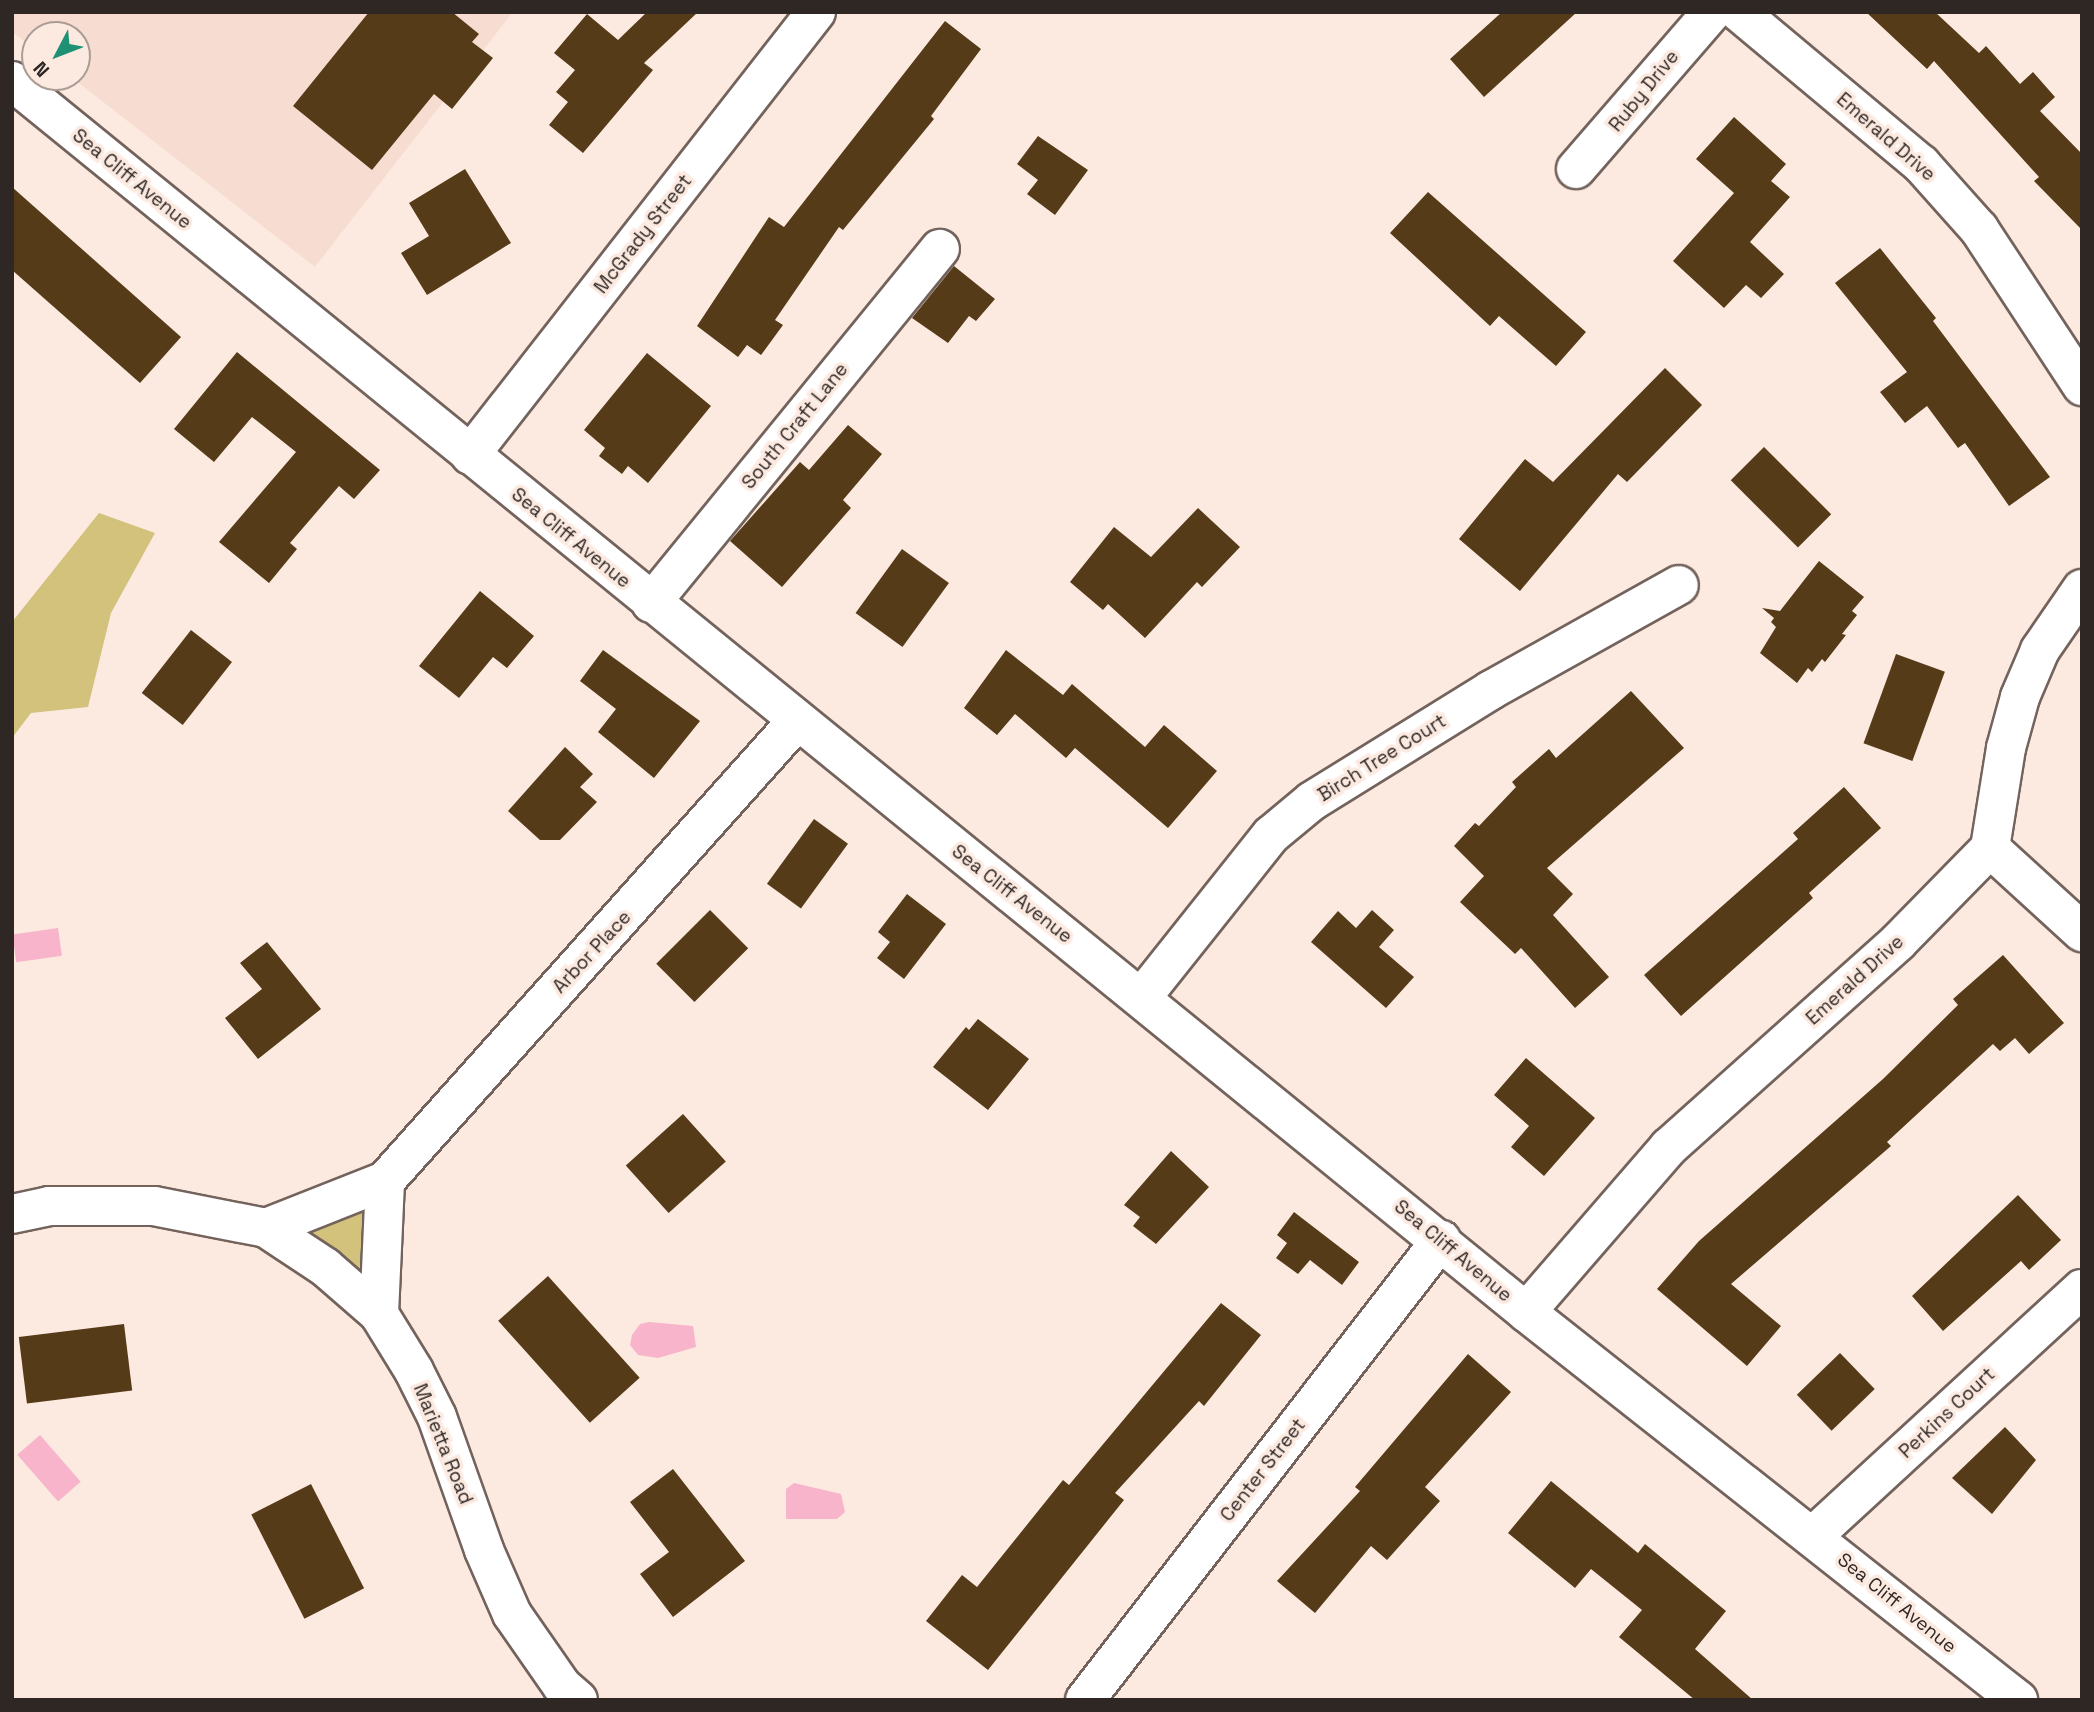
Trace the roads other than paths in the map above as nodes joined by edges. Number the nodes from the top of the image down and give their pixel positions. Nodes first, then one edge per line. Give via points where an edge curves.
1 (816, 12) edge
2 (1712, 12) edge
3 (1739, 12) edge
4 (12, 81) edge
5 (1576, 169) dead end
6 (940, 249) dead end
7 (2082, 386) edge
8 (470, 455) junction
9 (1679, 585) dead end
10 (2082, 589) edge
11 (651, 603) junction
12 (796, 722) junction
13 (1990, 848) junction
14 (2082, 932) edge
15 (1142, 997) junction
16 (386, 1181) junction
17 (12, 1214) edge
18 (266, 1228) junction
19 (1441, 1240) junction
20 (2082, 1289) edge
21 (1526, 1312) junction
22 (379, 1314) junction
23 (1813, 1536) junction
24 (578, 1700) edge
25 (1085, 1700) edge
26 (2018, 1700) edge

1 - 8 street, McGrady Street
2 - 5 street, Ruby Drive
3 - 7 street, Emerald Drive via 1921,164 1979,229
4 - 8 street, Sea Cliff Avenue
6 - 11 street, South Craft Lane
8 - 11 street, Sea Cliff Avenue
9 - 15 street, Birch Tree Court via 1491,691 1312,801 1271,835
10 - 13 street via 2040,650 2020,697 2006,748
11 - 12 street, Sea Cliff Avenue
12 - 15 street, Sea Cliff Avenue
12 - 16 street, Arbor Place
13 - 14 street
13 - 21 street, Emerald Drive via 1898,942 1669,1147
15 - 19 street, Sea Cliff Avenue
16 - 18 street, Arbor Place
16 - 22 street
17 - 18 street, Marietta Road via 49,1206 154,1206
18 - 22 street, Marietta Road via 325,1267
19 - 21 street, Sea Cliff Avenue
19 - 25 street, Center Street
20 - 23 street, Perkins Court
21 - 23 street, Sea Cliff Avenue
22 - 24 street, Marietta Road via 437,1418 512,1614 562,1686
23 - 26 street, Sea Cliff Avenue

